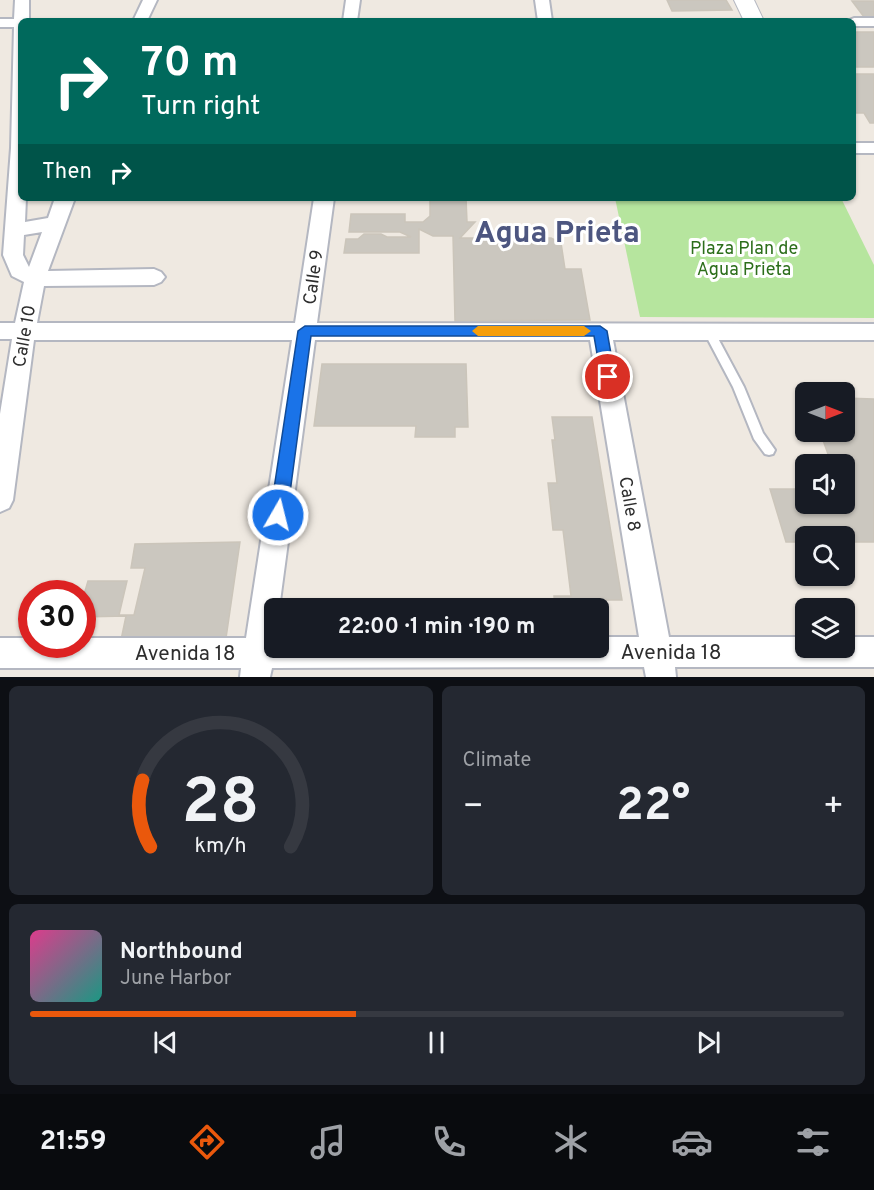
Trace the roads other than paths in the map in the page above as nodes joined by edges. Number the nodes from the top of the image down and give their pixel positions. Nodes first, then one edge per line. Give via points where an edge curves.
1 (22, 0) edge
2 (150, 0) edge
3 (353, 0) edge
4 (542, 0) edge
5 (744, 0) edge
6 (21, 18) edge
7 (141, 18) edge
8 (350, 18) edge
9 (545, 18) edge
10 (753, 18) edge
11 (856, 22) edge
12 (874, 22) edge
13 (0, 23) edge
14 (18, 23) edge
15 (18, 77) edge
16 (14, 148) edge
17 (856, 148) edge
18 (874, 148) edge
19 (64, 201) edge
20 (324, 201) edge
21 (55, 224) junction
22 (13, 230) junction
23 (154, 278) dead end
24 (35, 279) junction
25 (0, 331) edge
26 (24, 331) junction
27 (305, 331) junction
28 (600, 331) junction
29 (710, 332) junction
30 (874, 332) edge
31 (769, 450) dead end
32 (0, 500) edge
33 (874, 652) edge
34 (0, 653) edge
35 (257, 665) edge
36 (658, 665) edge

1 - 6 street, Calle 10
2 - 7 street
3 - 8 street
4 - 9 street
5 - 10 street
11 - 12 street
13 - 14 street
15 - 16 street, Calle 10
16 - 22 street, Calle 10
17 - 18 street
19 - 21 street, Calle 10
20 - 27 street, Calle 9
21 - 22 street
21 - 24 street, Calle 10
22 - 24 street, Calle 10 via 13,255 19,271
23 - 24 street
24 - 26 street, Calle 10
25 - 26 street
26 - 27 street
26 - 32 street, Calle 10
27 - 28 street
27 - 35 street, Calle 9
28 - 29 street
28 - 36 street, Calle 8
29 - 30 street
29 - 31 lane via 758,436
33 - 36 street, Avenida 18
34 - 35 street, Avenida 18
35 - 36 street, Avenida 18

